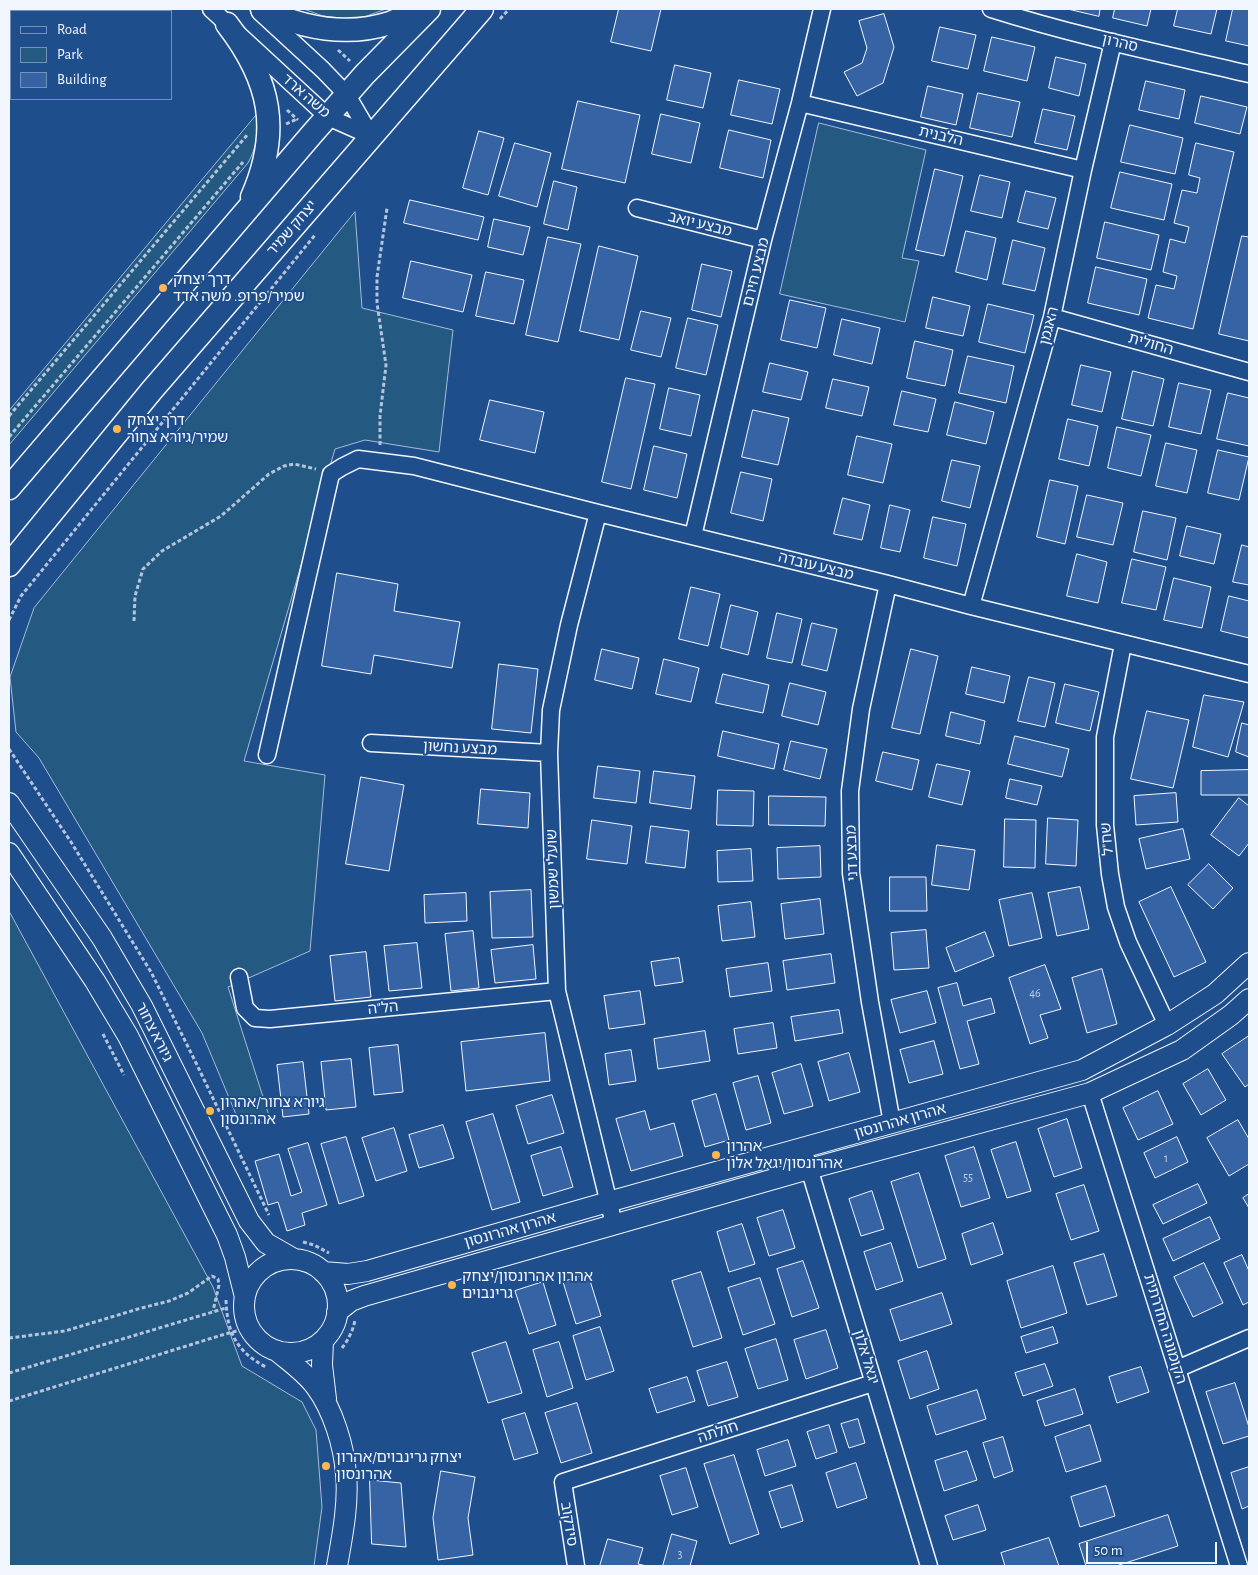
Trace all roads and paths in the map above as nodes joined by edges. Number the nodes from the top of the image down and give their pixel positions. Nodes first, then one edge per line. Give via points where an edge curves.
1 (211, 9) edge
2 (256, 9) edge
3 (262, 9) edge
4 (417, 9) edge
5 (429, 9) edge
6 (509, 9) edge
7 (822, 9) edge
8 (991, 9) edge
9 (1028, 14) edge
10 (489, 16) edge
11 (227, 24) junction
12 (349, 30) junction
13 (1113, 42) junction
14 (323, 70) junction
15 (1249, 74) edge
16 (302, 94) junction
17 (347, 95) junction
18 (800, 103) junction
19 (328, 117) junction
20 (297, 119) dead end
21 (269, 126) junction
22 (371, 136) junction
23 (243, 162) dead end
24 (1083, 170) junction
25 (387, 208) dead end
26 (637, 208) dead end
27 (242, 217) junction
28 (320, 229) dead end
29 (763, 240) junction
30 (1052, 317) junction
31 (1249, 372) edge
32 (9, 416) edge
33 (9, 437) edge
34 (382, 461) junction
35 (331, 474) junction
36 (9, 488) edge
37 (598, 513) junction
38 (693, 536) junction
39 (9, 564) edge
40 (888, 584) junction
41 (971, 606) junction
42 (9, 620) edge
43 (134, 621) dead end
44 (1123, 644) junction
45 (1249, 674) edge
46 (371, 742) dead end
47 (549, 753) junction
48 (267, 755) dead end
49 (9, 803) edge
50 (9, 853) edge
51 (1249, 963) edge
52 (239, 977) dead end
53 (557, 990) junction
54 (1249, 998) edge
55 (1167, 1025) junction
56 (99, 1027) dead end
57 (127, 1080) dead end
58 (1090, 1093) junction
59 (892, 1123) junction
60 (803, 1148) junction
61 (809, 1169) junction
62 (608, 1202) junction
63 (614, 1224) junction
64 (297, 1250) junction
65 (216, 1272) dead end
66 (324, 1272) junction
67 (348, 1274) junction
68 (212, 1276) junction
69 (244, 1301) junction
70 (214, 1311) junction
71 (337, 1312) junction
72 (250, 1329) junction
73 (9, 1338) edge
74 (1249, 1338) edge
75 (323, 1340) junction
76 (276, 1351) junction
77 (1177, 1368) junction
78 (9, 1374) edge
79 (873, 1383) junction
80 (9, 1401) edge
81 (326, 1403) junction
82 (563, 1482) joint
83 (337, 1566) edge
84 (576, 1566) edge
85 (929, 1566) edge
86 (1239, 1566) edge

1 - 11 street, משה ארד
2 - 14 street, משה ארד
3 - 12 main road via 303,25
4 - 12 main road via 392,23
5 - 17 main road
6 - 10 path
7 - 18 street, מבצע חירם
8 - 9 street, סהרון
9 - 13 street, סהרון
10 - 22 main road, יצחק שמיר
11 - 16 street, משה ארד
11 - 21 main road via 260,79
12 - 14 path
13 - 15 street, סהרון
13 - 24 street, האגמן
14 - 17 street, משה ארד
16 - 19 street, משה ארד
16 - 21 path
17 - 19 main road
17 - 22 street, משה ארד
18 - 24 street, הלבנית
18 - 29 street, מבצע חירם
19 - 22 street, משה ארד
19 - 27 main road
20 - 21 path
21 - 27 main road via 268,150
21 - 32 path via 255,125
22 - 39 main road, יצחק שמיר via 152,390
23 - 33 path
24 - 30 street, האגמן
25 - 34 path via 377,277 386,365 380,416
26 - 29 street, מבצע יואב
27 - 36 main road
28 - 42 path via 21,596
29 - 38 street, מבצע חירם
30 - 31 street, החולית
30 - 41 street, האגמן
34 - 35 street, מבצע עובדה via 358,459
34 - 37 street, מבצע עובדה via 414,466
35 - 43 path via 294,464 284,466 269,474 221,516 162,551 143,569 135,596
35 - 48 street
37 - 38 street, מבצע עובדה
37 - 47 street, שועלי שמשון via 555,691
38 - 40 street, מבצע עובדה
40 - 41 street, מבצע עובדה
40 - 59 street, מבצע דני via 861,709 850,790 851,873
41 - 44 street, מבצע עובדה
44 - 45 street, מבצע עובדה
44 - 55 street, שח"ל via 1105,737 1104,825 1116,907 1128,942
46 - 47 street, מבצע נחשון
47 - 53 street, שועלי שמשון
49 - 64 street, גיורא צחור via 102,938 142,1006 249,1221 266,1243
50 - 69 street, גיורא צחור via 128,1036 227,1235
51 - 55 street, אהרון אהרונסון via 1215,994
52 - 53 street, הל"ה via 244,1008 255,1018 270,1019
53 - 62 street, שועלי שמשון
54 - 58 street, אהרון אהרונסון via 1182,1050
55 - 59 street, אהרון אהרונסון via 1082,1070
56 - 57 path
58 - 61 street, אהרון אהרונסון
58 - 77 street, הקומונה החדרתית
59 - 60 street, אהרון אהרונסון
60 - 61 street, יגאל אלון
60 - 62 street, אהרון אהרונסון
61 - 63 street, אהרון אהרונסון
61 - 79 street, יגאל אלון
62 - 63 street, שועלי שמשון
62 - 67 street, אהרון אהרונסון
63 - 71 street, אהרון אהרונסון via 356,1298
64 - 66 street via 305,1261
64 - 67 path via 314,1245 341,1264
64 - 69 street via 257,1273 249,1284
65 - 68 path
66 - 67 street, אהרון אהרונסון
66 - 71 street via 335,1291
68 - 70 path via 220,1285
68 - 73 path via 188,1293 169,1301 65,1331
69 - 70 path
69 - 72 street
70 - 78 path
71 - 75 street via 330,1332
72 - 76 street via 257,1339
72 - 80 path
74 - 77 street
75 - 76 street via 301,1352
75 - 81 street
76 - 81 street via 298,1368
77 - 86 street, הקומונה החדרתית
79 - 82 street, חולתה
79 - 85 street, יגאל אלון
81 - 83 street via 338,1430 346,1474 345,1512
82 - 84 street, סידקוב

